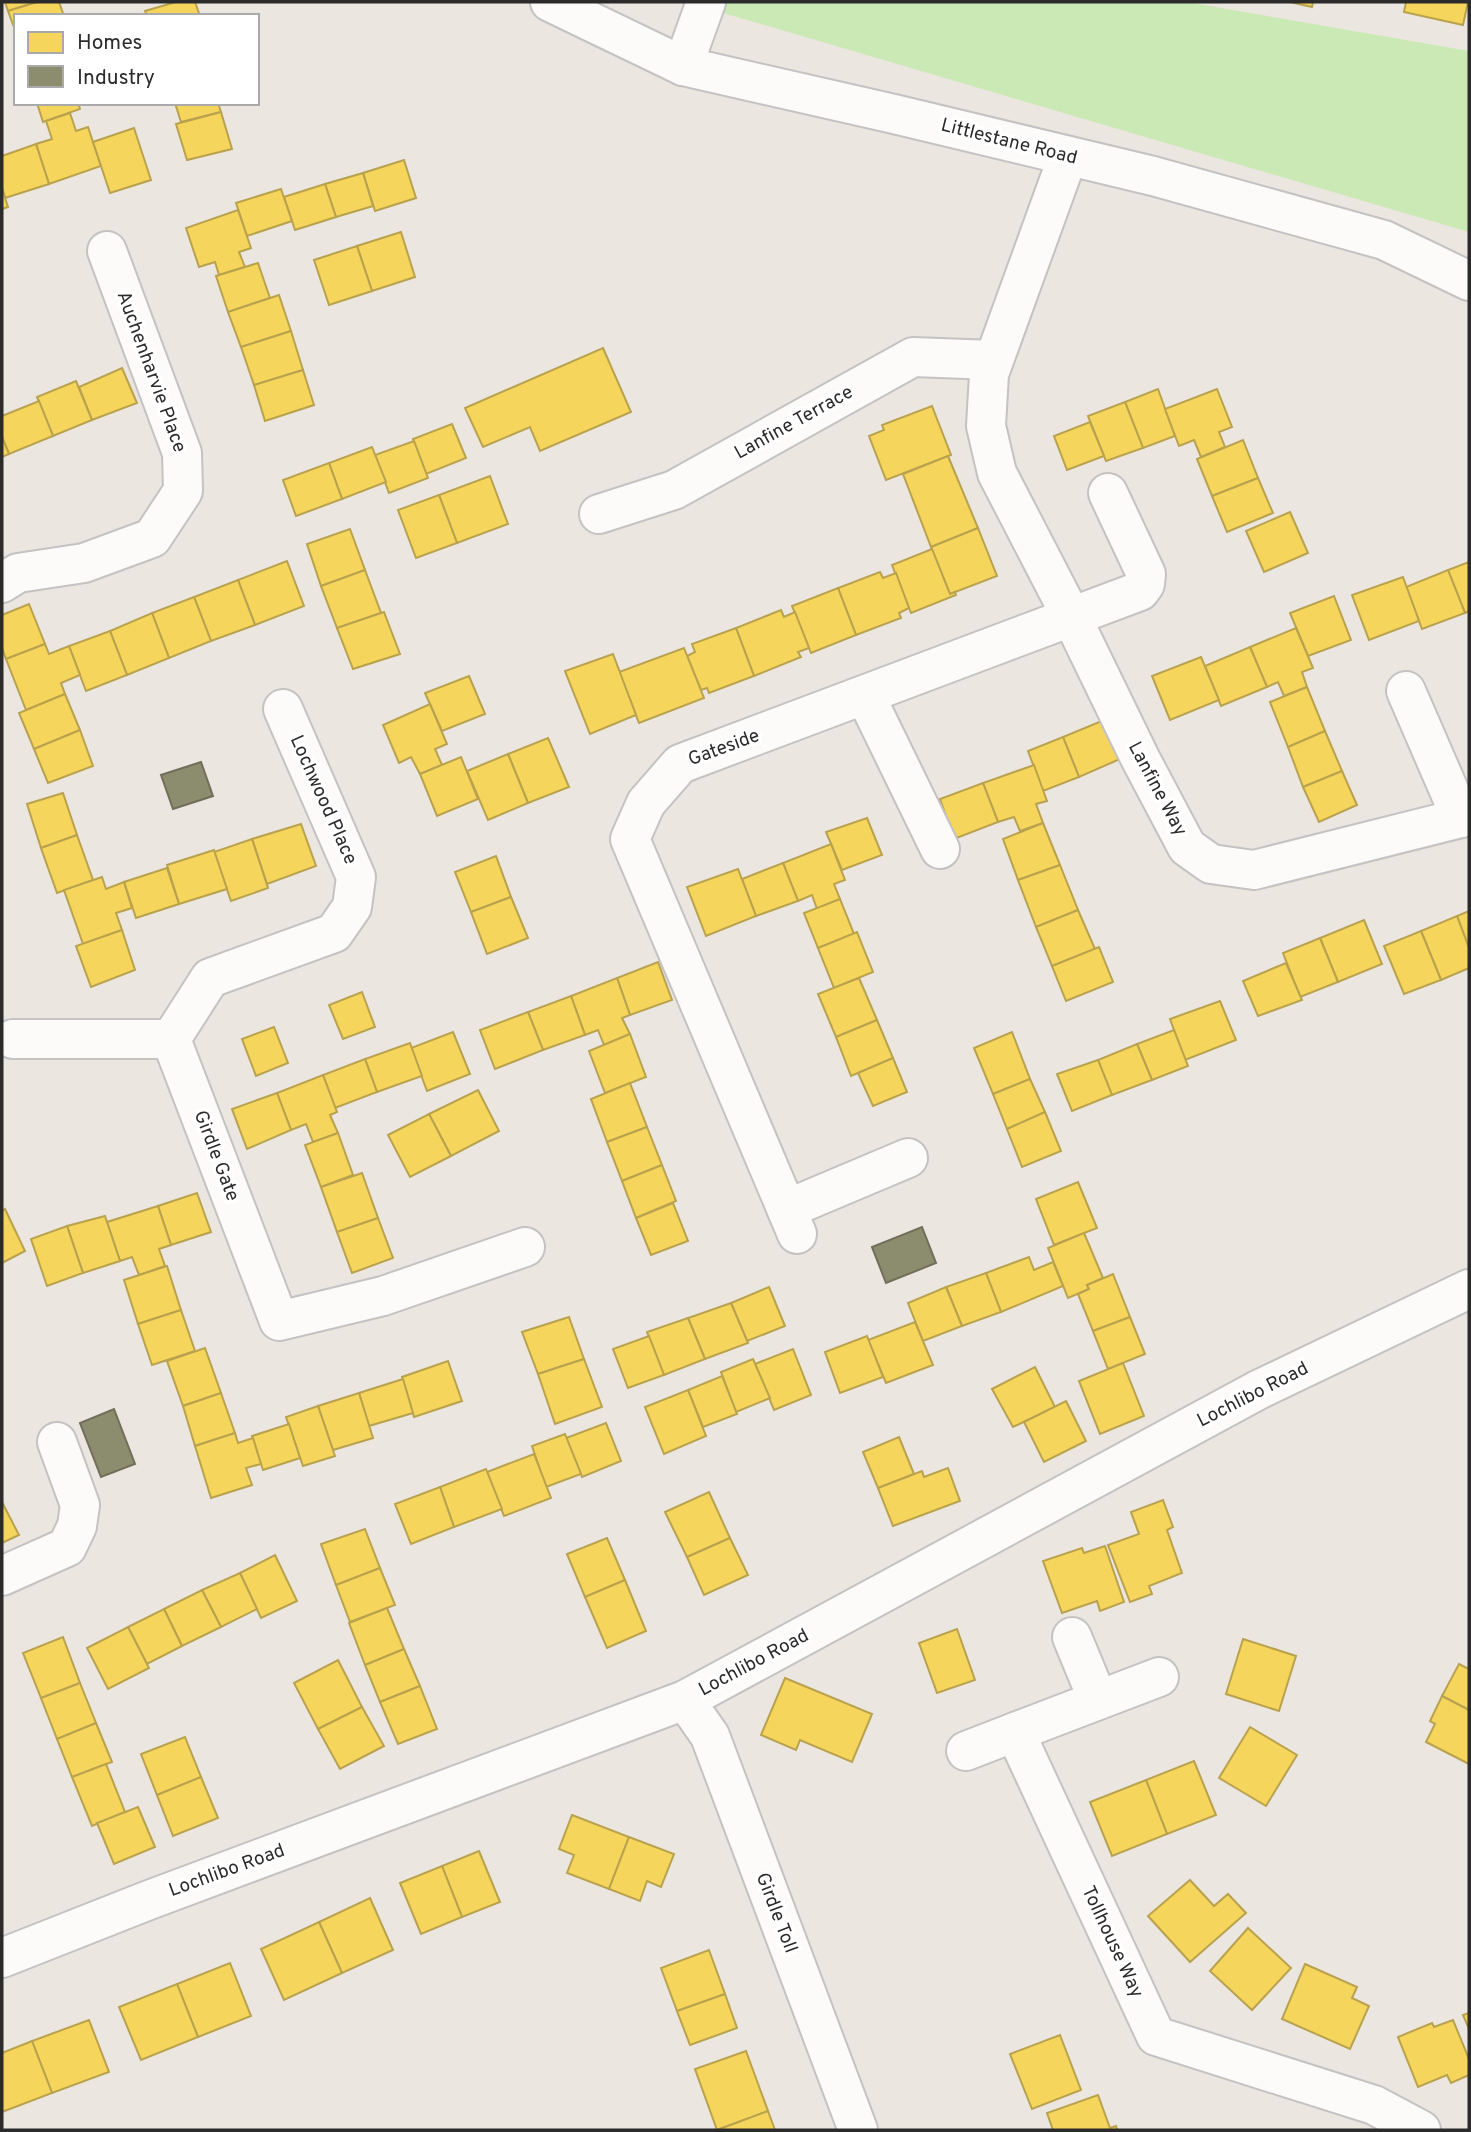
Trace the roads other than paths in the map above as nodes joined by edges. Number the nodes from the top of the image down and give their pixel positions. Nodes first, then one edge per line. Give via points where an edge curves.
1 (550, 2) edge
2 (706, 2) edge
3 (682, 66) junction
4 (1068, 156) junction
5 (107, 251) dead end
6 (1469, 281) edge
7 (993, 360) junction
8 (1108, 493) dead end
9 (599, 514) dead end
10 (2, 583) edge
11 (1072, 618) junction
12 (1406, 691) dead end
13 (865, 695) junction
14 (283, 709) dead end
15 (1465, 817) edge
16 (940, 849) dead end
17 (171, 1038) junction
18 (6, 1040) edge
19 (908, 1158) dead end
20 (525, 1247) dead end
21 (1469, 1289) edge
22 (57, 1442) dead end
23 (2, 1576) edge
24 (1072, 1637) dead end
25 (1159, 1677) dead end
26 (685, 1700) junction
27 (1098, 1700) junction
28 (1015, 1732) junction
29 (966, 1751) dead end
30 (2, 1958) edge
31 (858, 2130) edge
32 (1420, 2130) edge

1 - 3 street, Littlestane Road
2 - 3 street
3 - 4 street, Littlestane Road
4 - 6 street, Littlestane Road via 1384,240
4 - 7 street, Lanfine Way
5 - 10 street, Auchenharvie Place via 182,453 183,491 152,538 85,563 18,573
7 - 9 street, Lanfine Terrace via 914,357 674,490
7 - 11 street, Lanfine Way via 986,426 998,473
8 - 11 street, Gateside via 1146,574 1145,583 1140,591
11 - 13 street, Gateside
11 - 15 street, Lanfine Way via 1187,847 1210,864 1254,870
12 - 15 street
13 - 16 street
13 - 19 street, Gateside via 680,764 646,803 630,839 792,1221
14 - 17 street, Lochwood Place via 356,877 352,907 334,933 211,978
17 - 18 street
17 - 20 street, Girdle Gate via 279,1321 383,1296
21 - 26 street, Lochlibo Road via 1258,1391
22 - 23 street via 80,1505 77,1526 67,1548
24 - 27 street
25 - 27 street
26 - 30 street, Lochlibo Road
26 - 31 street, Girdle Toll via 710,1736
27 - 28 street
28 - 29 street
28 - 32 street, Tollhouse Way via 1156,2036 1374,2105

